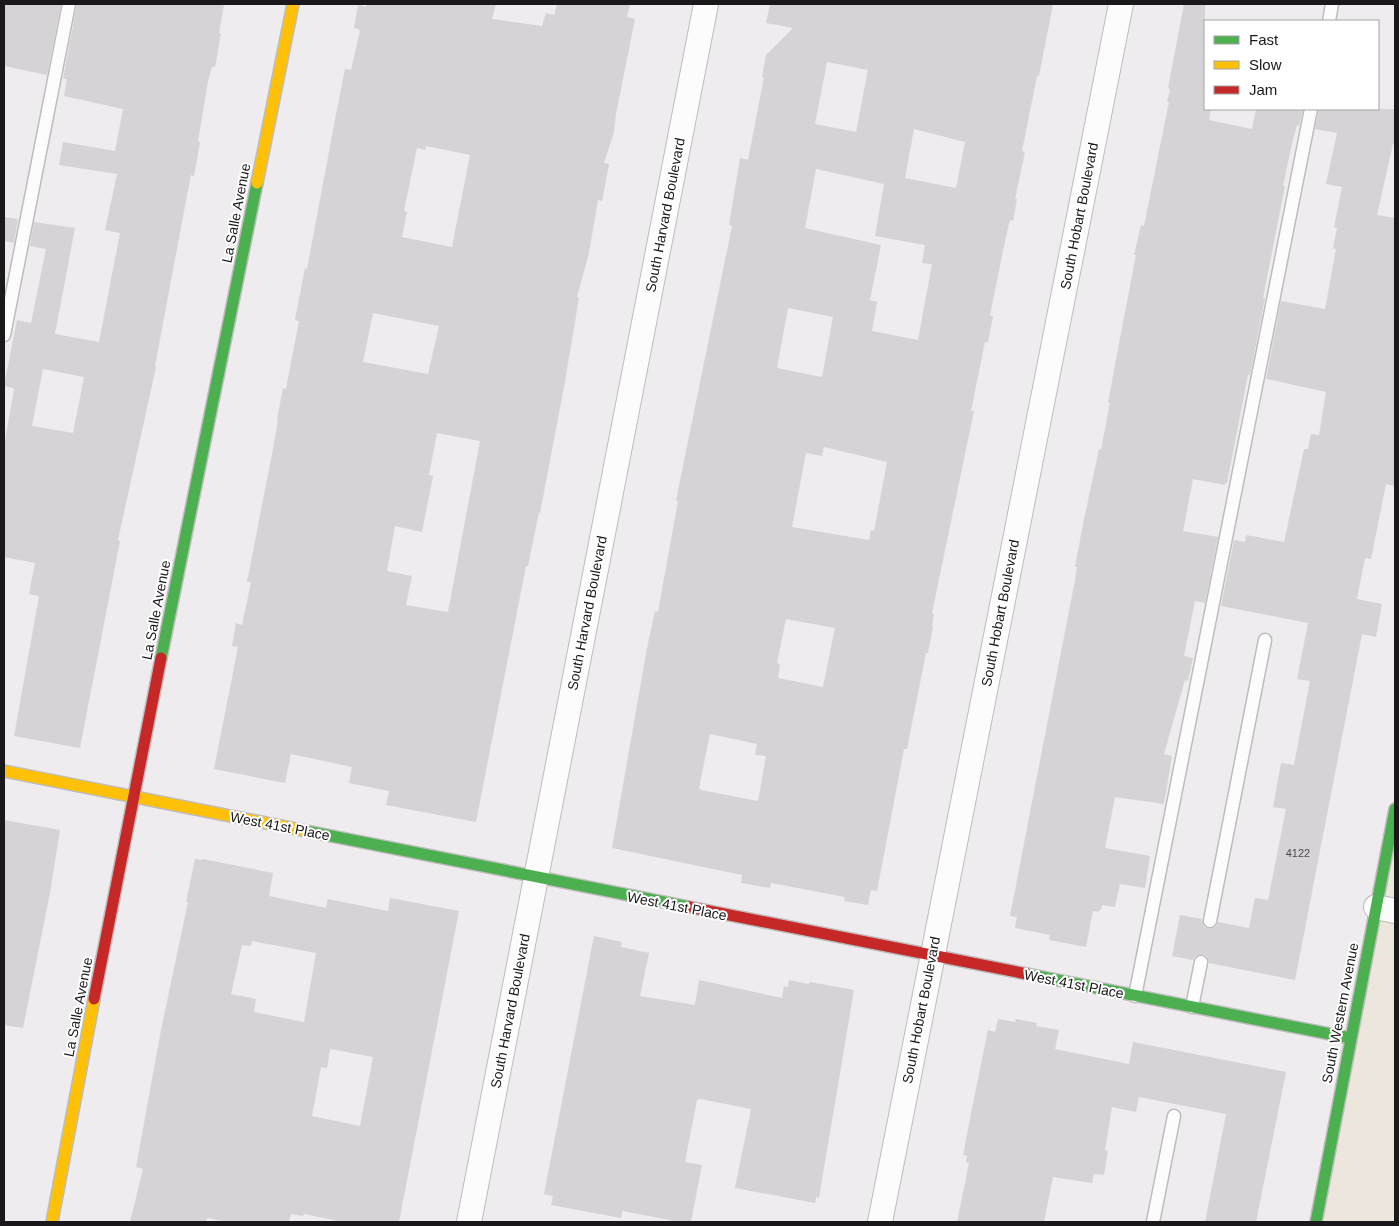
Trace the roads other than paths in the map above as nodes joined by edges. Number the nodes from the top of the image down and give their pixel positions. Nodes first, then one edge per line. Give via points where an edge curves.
1 (69, 4) edge
2 (293, 4) edge
3 (706, 4) edge
4 (1121, 4) edge
5 (1332, 4) edge
6 (1329, 20) edge
7 (1311, 110) edge
8 (4, 335) edge
9 (1265, 640) dead end
10 (4, 771) edge
11 (134, 797) junction
12 (1395, 809) edge
13 (536, 878) junction
14 (1386, 909) edge
15 (1210, 921) dead end
16 (932, 956) junction
17 (1201, 962) dead end
18 (1135, 996) junction
19 (1192, 1007) junction
20 (1350, 1038) junction
21 (1174, 1116) dead end
22 (52, 1222) edge
23 (469, 1222) edge
24 (880, 1222) edge
25 (1153, 1222) edge
26 (1316, 1222) edge

1 - 8 lane
2 - 11 street, La Salle Avenue
3 - 13 street, South Harvard Boulevard
4 - 16 street, South Hobart Boulevard
5 - 6 lane
7 - 18 lane
9 - 15 lane
10 - 11 street, West 41st Place
11 - 13 street, West 41st Place
11 - 22 street, La Salle Avenue
12 - 14 street, South Western Avenue
13 - 16 street, West 41st Place
13 - 23 street, South Harvard Boulevard
14 - 20 street, South Western Avenue
16 - 18 street, West 41st Place
16 - 24 street, South Hobart Boulevard
17 - 19 lane
18 - 19 street, West 41st Place
19 - 20 street, West 41st Place
20 - 26 street, South Western Avenue
21 - 25 lane

